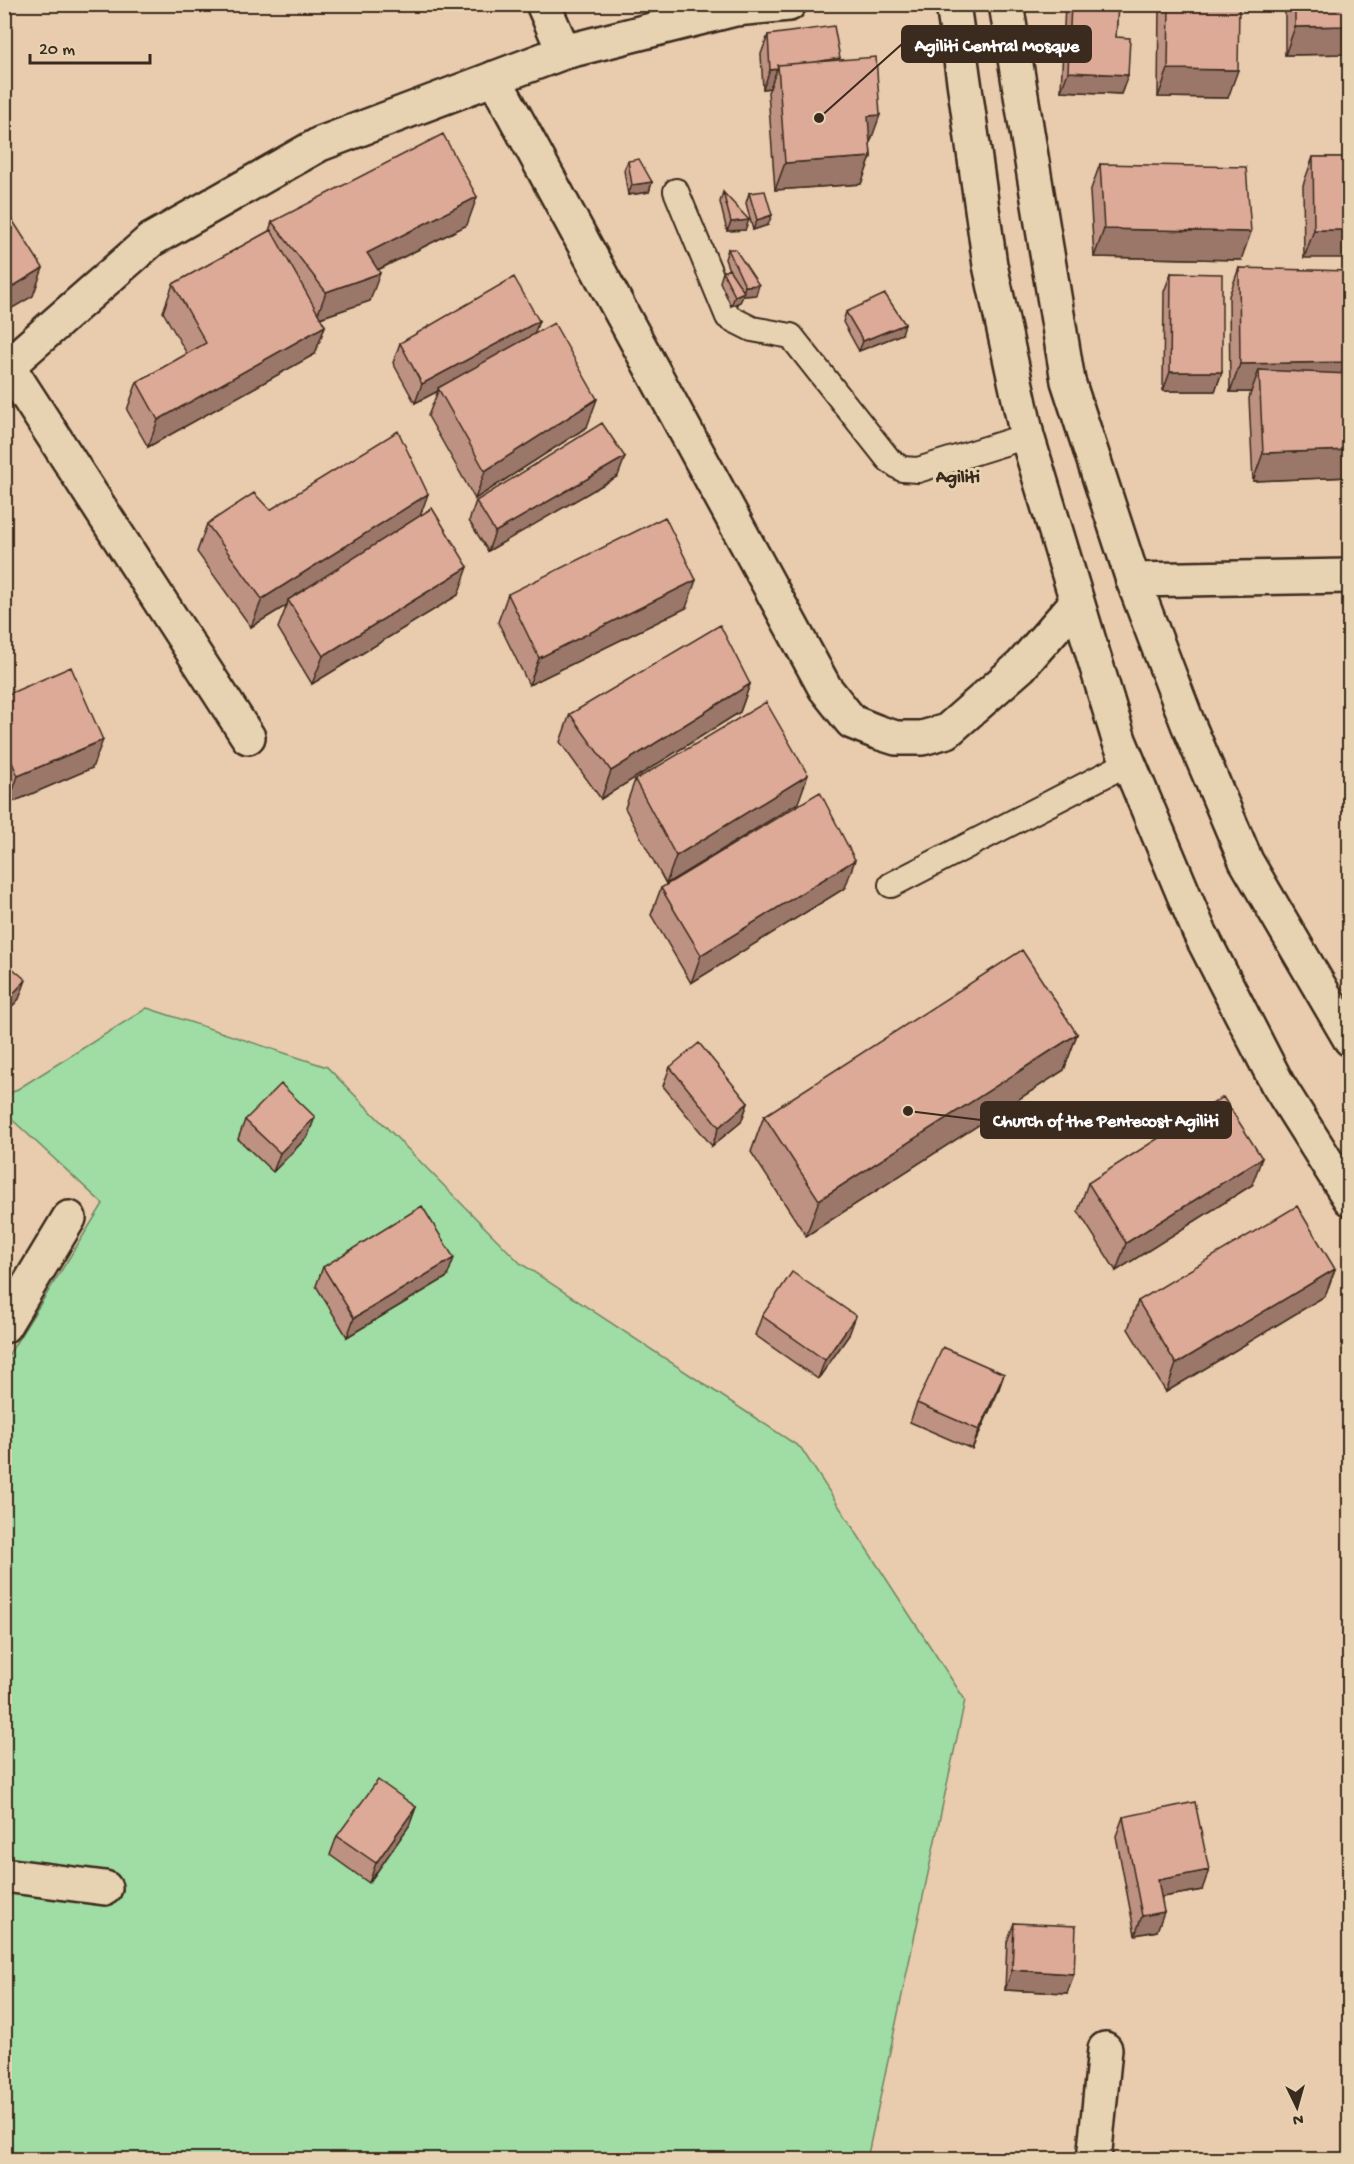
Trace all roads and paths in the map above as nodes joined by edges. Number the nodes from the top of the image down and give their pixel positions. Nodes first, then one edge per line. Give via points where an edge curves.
1 (543, 4) edge
2 (789, 4) edge
3 (953, 4) edge
4 (1006, 4) edge
5 (564, 52) junction
6 (494, 78) junction
7 (676, 191) dead end
8 (6, 368) edge
9 (1027, 436) junction
10 (1350, 576) edge
11 (1133, 580) junction
12 (1076, 603) junction
13 (248, 737) dead end
14 (1128, 763) junction
15 (891, 885) dead end
16 (1344, 1019) edge
17 (1350, 1199) edge
18 (69, 1218) dead end
19 (4, 1326) edge
20 (4, 1875) edge
21 (105, 1888) dead end
22 (1105, 2049) dead end
23 (1094, 2160) edge

1 - 5 street
2 - 5 street via 735,9
3 - 9 street via 990,265
4 - 11 street via 1068,381
5 - 6 street
6 - 8 street via 320,144 151,240
6 - 12 street via 825,688 852,722 896,738 922,738 947,731 1022,666
7 - 9 lane via 728,317 752,329 791,336 889,460 902,469 918,470
8 - 13 street
9 - 12 street
10 - 11 street
11 - 16 street via 1246,861
12 - 14 street
14 - 15 lane
14 - 17 street via 1199,931 1277,1083
18 - 19 street
20 - 21 street
22 - 23 street

